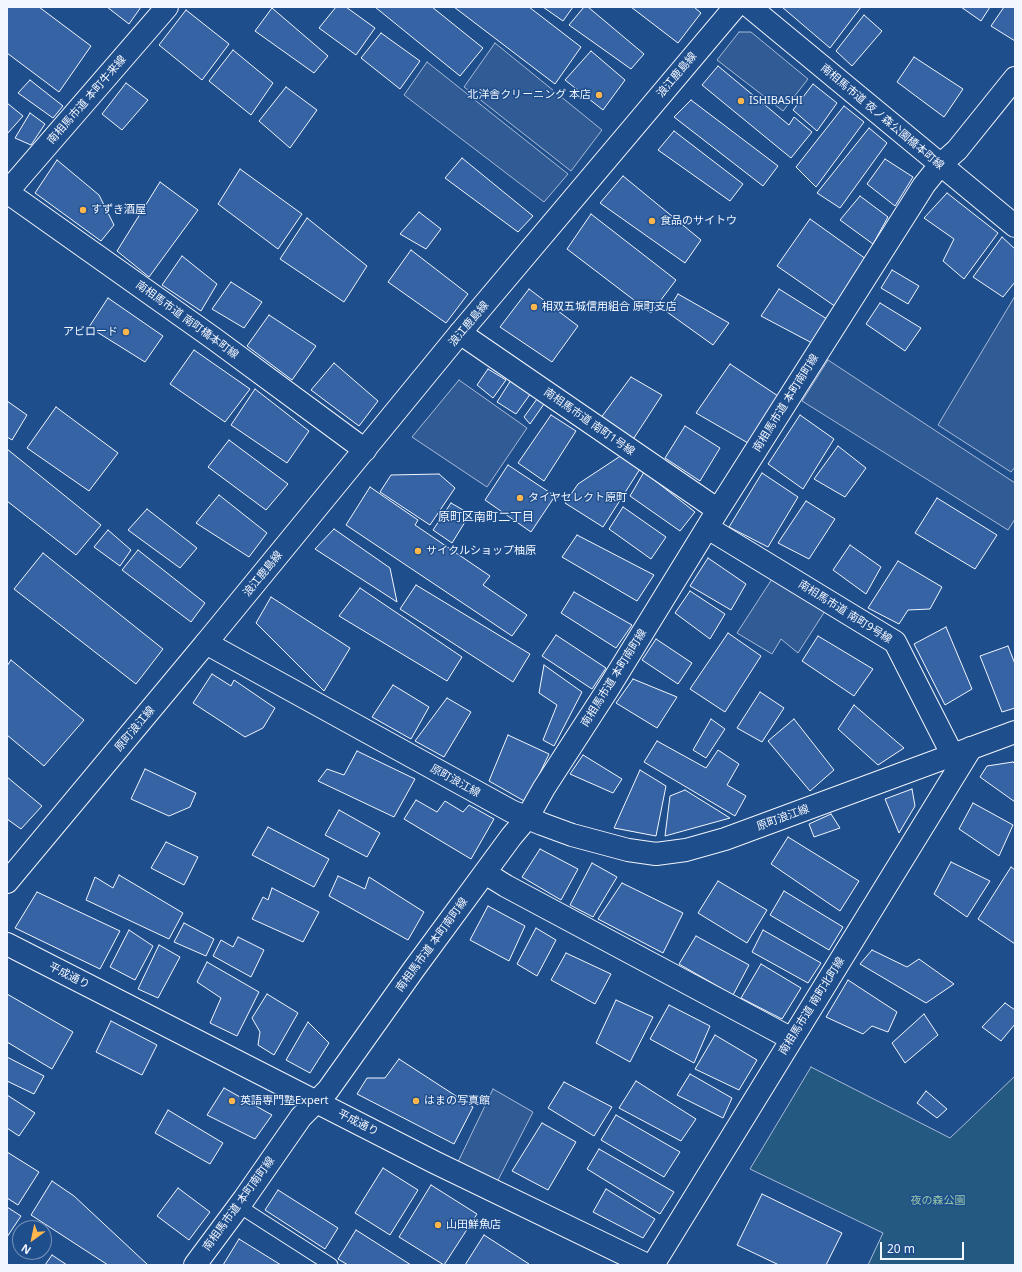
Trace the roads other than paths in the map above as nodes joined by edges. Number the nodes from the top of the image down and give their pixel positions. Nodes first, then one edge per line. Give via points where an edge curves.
1 (167, 7) edge
2 (735, 7) edge
3 (750, 7) edge
4 (1015, 78) edge
5 (940, 165) junction
6 (7, 192) edge
7 (1015, 226) edge
8 (460, 333) junction
9 (365, 450) junction
10 (713, 519) junction
11 (206, 643) junction
12 (1015, 732) edge
13 (962, 752) junction
14 (527, 818) junction
15 (485, 873) junction
16 (7, 882) edge
17 (7, 944) edge
18 (792, 1039) junction
19 (315, 1101) junction
20 (238, 1206) junction
21 (195, 1265) edge
22 (331, 1265) edge
23 (647, 1265) edge
24 (653, 1265) edge

1 - 6 street, 南相馬市道 本町牛来線
2 - 8 street, 浪江鹿島線
3 - 5 street, 南相馬市道 夜ノ森公園橋本町線
4 - 5 street, 南相馬市道 本町南町線 via 958,150
5 - 7 street, 南相馬市道 夜ノ森公園橋本町線
5 - 10 street, 南相馬市道 本町南町線 via 920,192
6 - 9 street, 南相馬市道 南町橋本町線
8 - 9 street, 浪江鹿島線
8 - 10 street, 南相馬市道 南町1号線
9 - 11 street, 浪江鹿島線
10 - 13 street, 南相馬市道 南町9号線 via 895,642
10 - 14 street, 南相馬市道 本町南町線
11 - 14 street, 原町浪江線
11 - 16 street, 原町浪江線
12 - 13 street, 原町浪江線
13 - 14 street, 原町浪江線 via 725,839 686,850 656,854 628,850 554,829
13 - 18 street, 南相馬市道 南町北町線
14 - 15 street, 南相馬市道 本町南町線
15 - 18 street
15 - 19 street, 南相馬市道 本町南町線 via 328,1090
17 - 19 street, 平成通り
18 - 24 street, 南相馬市道 南町北町線
19 - 20 street, 南相馬市道 本町南町線
19 - 23 street, 平成通り
20 - 21 street, 南相馬市道 本町南町線
20 - 22 lane

